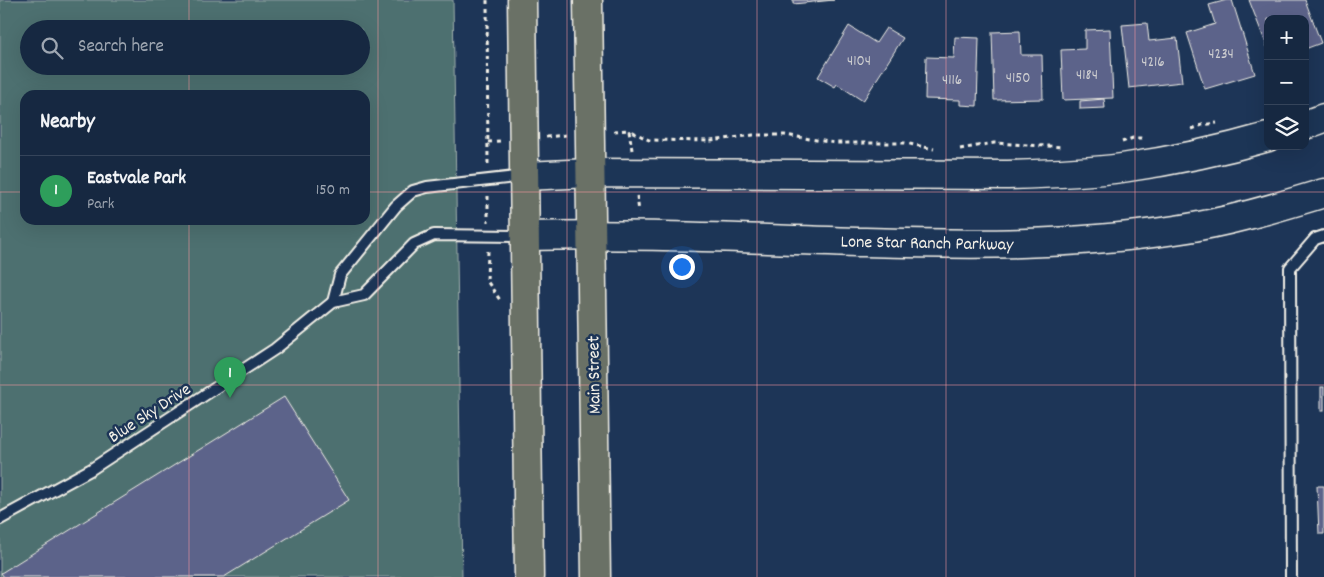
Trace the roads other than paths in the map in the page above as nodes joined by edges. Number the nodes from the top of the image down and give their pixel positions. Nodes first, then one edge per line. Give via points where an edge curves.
1 (522, 0) edge
2 (588, 0) edge
3 (1324, 118) edge
4 (1309, 124) edge
5 (1264, 138) edge
6 (591, 173) junction
7 (525, 176) junction
8 (1324, 193) edge
9 (592, 235) junction
10 (525, 236) junction
11 (1324, 236) edge
12 (333, 302) junction
13 (0, 520) edge
14 (529, 577) edge
15 (596, 577) edge
16 (1291, 577) edge

1 - 7 main road
2 - 6 main road, Main Street
3 - 4 main road
5 - 6 main road via 1173,159 1120,168 1065,172 1007,175
6 - 7 main road
6 - 9 main road, Main Street
7 - 10 main road
7 - 12 lane via 413,191 396,206 340,274
8 - 9 main road, Lone Star Ranch Parkway via 1227,220 1177,230 1073,241 970,244
9 - 10 main road, Lone Star Ranch Parkway
9 - 15 main road, Main Street
10 - 12 lane, Blue Sky Drive via 434,235 414,244 364,295
10 - 14 main road
11 - 16 lane via 1315,239 1290,268
12 - 13 lane, Blue Sky Drive via 275,349 90,470

